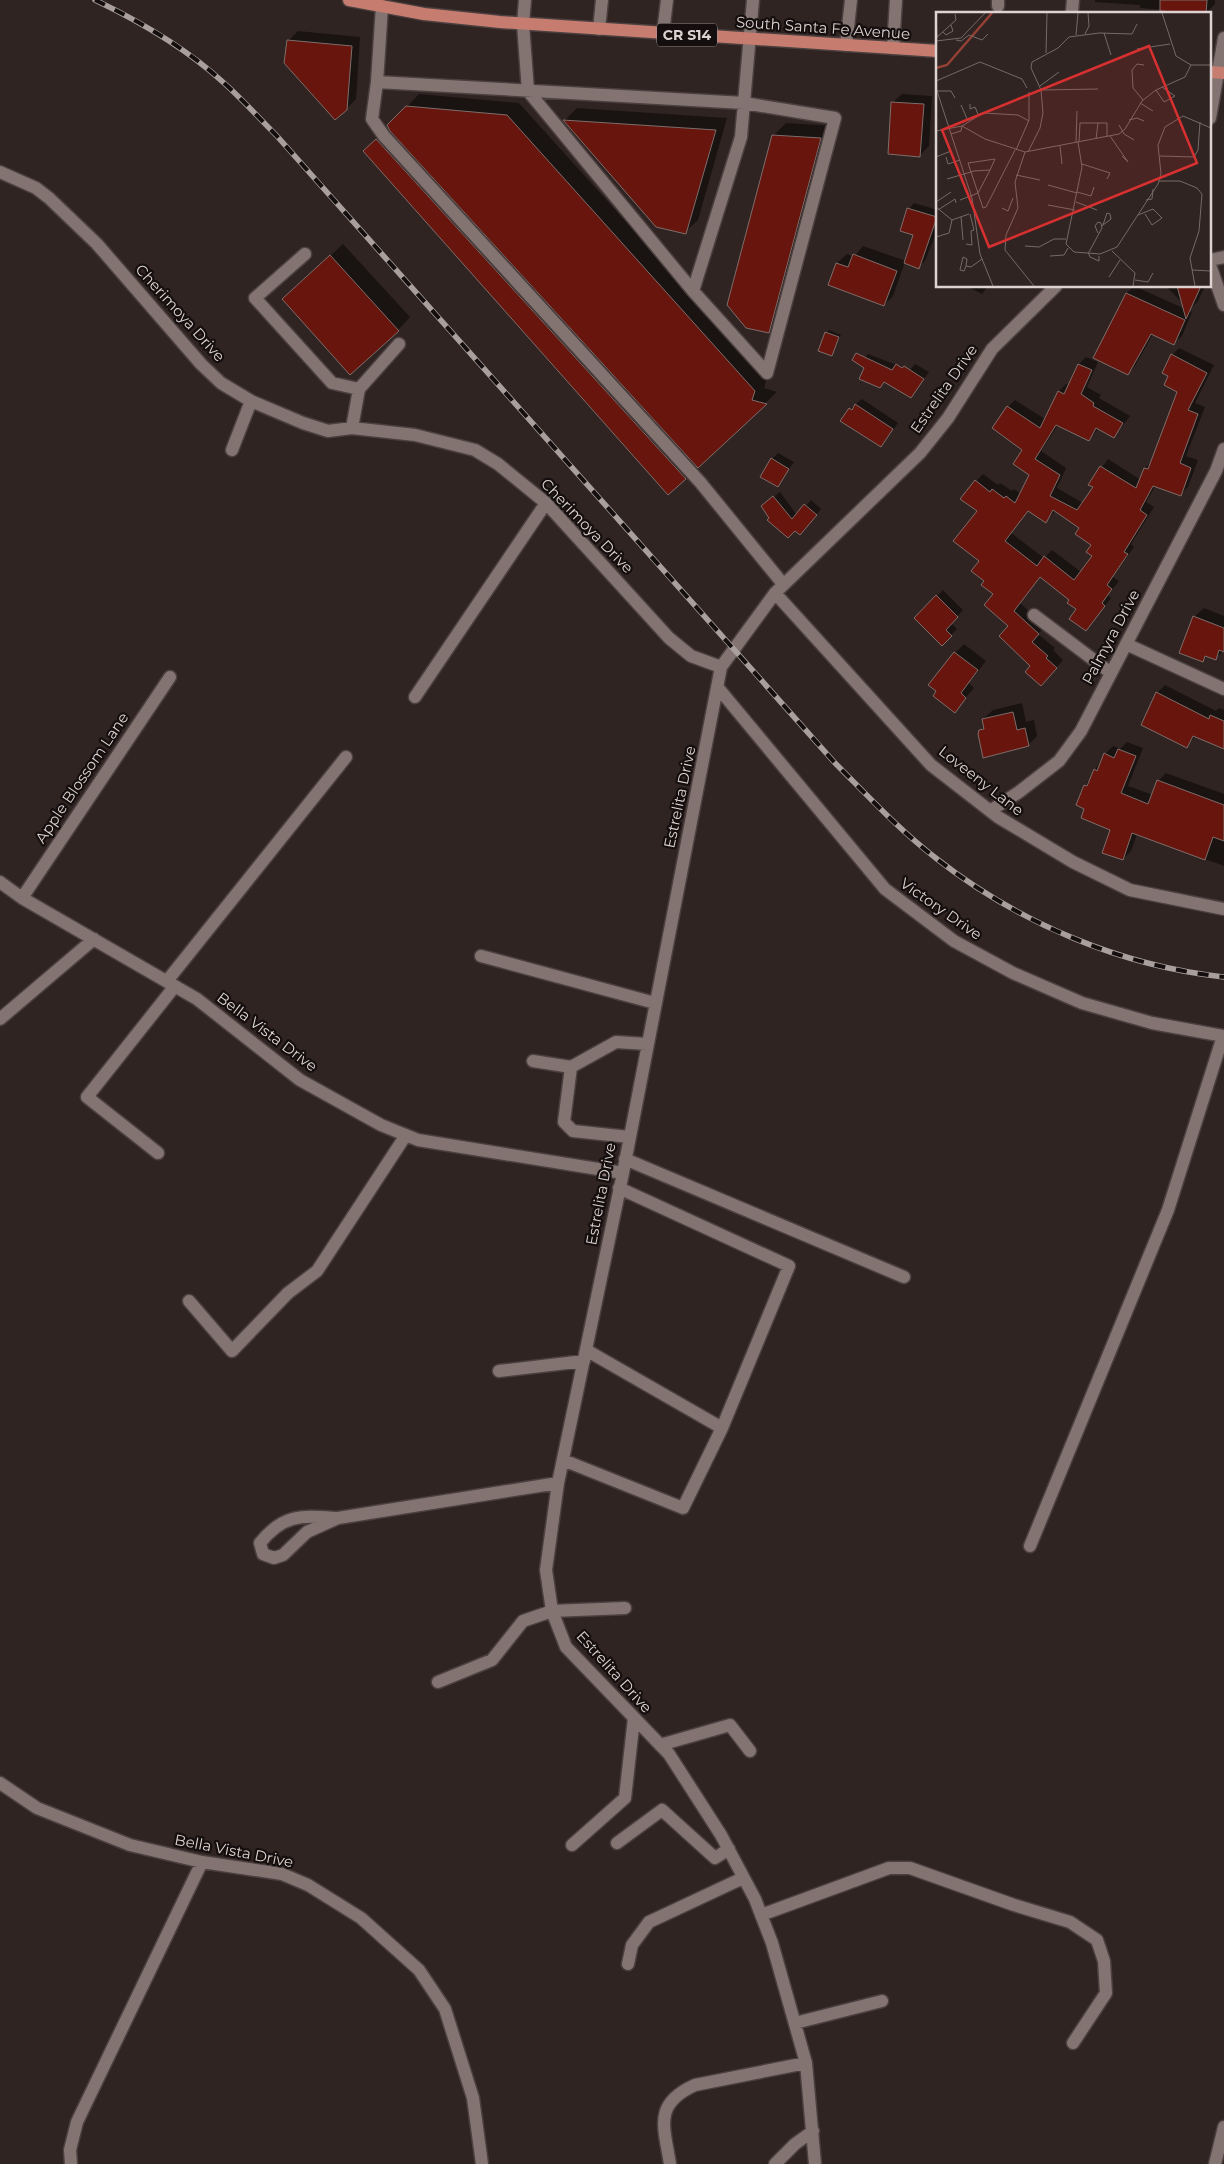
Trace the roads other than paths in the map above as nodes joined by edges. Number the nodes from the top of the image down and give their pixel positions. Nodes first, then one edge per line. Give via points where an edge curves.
1 (349, 0) edge
2 (525, 0) edge
3 (602, 0) edge
4 (667, 0) edge
5 (753, 0) edge
6 (851, 0) edge
7 (896, 0) edge
8 (365, 1) edge
9 (382, 6) junction
10 (523, 24) junction
11 (599, 29) junction
12 (663, 33) junction
13 (1224, 38) edge
14 (750, 39) junction
15 (846, 45) junction
16 (893, 48) junction
17 (936, 51) edge
18 (1218, 73) edge
19 (377, 82) junction
20 (528, 91) junction
21 (744, 104) junction
22 (1212, 107) edge
23 (0, 172) edge
24 (305, 254) dead end
25 (1212, 271) edge
26 (1054, 288) edge
27 (694, 291) junction
28 (1224, 304) edge
29 (399, 344) dead end
30 (359, 389) junction
31 (251, 401) junction
32 (352, 428) junction
33 (1224, 449) edge
34 (232, 450) dead end
35 (546, 503) junction
36 (779, 588) junction
37 (1034, 615) dead end
38 (1126, 644) junction
39 (721, 667) junction
40 (1111, 673) junction
41 (170, 677) dead end
42 (719, 689) junction
43 (1224, 689) edge
44 (415, 697) dead end
45 (346, 757) dead end
46 (990, 811) junction
47 (0, 882) edge
48 (22, 898) junction
49 (1224, 909) edge
50 (94, 939) junction
51 (481, 956) dead end
52 (170, 984) junction
53 (654, 1003) junction
54 (0, 1019) edge
55 (1223, 1036) edge
56 (647, 1044) junction
57 (533, 1061) dead end
58 (571, 1067) junction
59 (406, 1135) junction
60 (630, 1136) junction
61 (158, 1153) dead end
62 (625, 1159) junction
63 (622, 1173) junction
64 (619, 1188) junction
65 (904, 1277) dead end
66 (189, 1301) dead end
67 (585, 1356) junction
68 (499, 1371) dead end
69 (722, 1428) junction
70 (563, 1460) junction
71 (558, 1482) junction
72 (338, 1518) junction
73 (1030, 1546) dead end
74 (625, 1608) dead end
75 (552, 1611) junction
76 (438, 1682) dead end
77 (634, 1718) junction
78 (660, 1745) junction
79 (750, 1751) dead end
80 (0, 1783) edge
81 (617, 1842) dead end
82 (572, 1846) dead end
83 (729, 1850) junction
84 (202, 1862) junction
85 (744, 1878) junction
86 (761, 1915) junction
87 (628, 1964) dead end
88 (882, 2001) dead end
89 (795, 2023) junction
90 (1073, 2043) dead end
91 (806, 2063) junction
92 (1224, 2127) edge
93 (813, 2131) junction
94 (70, 2164) edge
95 (482, 2164) edge
96 (670, 2164) edge
97 (775, 2164) edge
98 (815, 2164) edge
99 (1215, 2164) edge

1 - 8 main road, South Santa Fe Avenue / CR S14
2 - 10 street
3 - 11 street
4 - 12 street
5 - 14 street
6 - 15 street
7 - 16 street
8 - 9 main road, South Santa Fe Avenue / CR S14
9 - 10 main road, South Santa Fe Avenue / CR S14 via 424,14
9 - 19 street, Loveeny Lane
10 - 11 main road, South Santa Fe Avenue / CR S14
10 - 20 street
11 - 12 main road, South Santa Fe Avenue / CR S14
12 - 14 main road, South Santa Fe Avenue / CR S14
13 - 18 street
14 - 15 main road, South Santa Fe Avenue / CR S14
14 - 21 street
15 - 16 main road, South Santa Fe Avenue / CR S14
16 - 17 main road, South Santa Fe Avenue / CR S14
18 - 22 street
19 - 20 street
19 - 36 street, Loveeny Lane via 372,119 384,136 700,482
20 - 21 street
20 - 27 street
21 - 27 street via 741,136
21 - 27 street via 835,118 767,373
23 - 31 street, Cherimoya Drive via 36,188 49,198 97,244 200,364 221,383
24 - 30 street via 255,298 332,383
25 - 28 street
26 - 36 street, Estrelita Drive via 992,349 948,418 920,453
29 - 30 street
30 - 32 street
31 - 32 street, Cherimoya Drive via 328,431
31 - 34 street
32 - 35 street, Cherimoya Drive via 415,435 475,450 514,475
33 - 38 street, Palmyra Drive via 1216,471
35 - 39 street, Cherimoya Drive via 669,638 691,656
35 - 44 street
36 - 39 street, Estrelita Drive
36 - 46 street, Loveeny Lane via 931,765
37 - 40 street
38 - 40 street, Palmyra Drive
38 - 43 street
39 - 42 street, Estrelita Drive
40 - 46 street, Palmyra Drive via 1081,731 1059,761
41 - 48 street, Apple Blossom Lane
42 - 53 street, Estrelita Drive
42 - 55 street, Victory Drive via 886,889 954,941 1013,973 1082,1003 1152,1023
45 - 52 street
46 - 49 street, Loveeny Lane via 1072,862 1130,890
47 - 48 street, Bella Vista Drive
48 - 50 street, Bella Vista Drive
50 - 52 street, Bella Vista Drive
50 - 54 street
51 - 53 street
52 - 59 street, Bella Vista Drive via 197,999 300,1080 381,1125
52 - 61 street via 88,1096
53 - 56 street, Estrelita Drive
55 - 73 street via 1168,1210
56 - 58 street via 616,1042
56 - 60 street, Estrelita Drive
57 - 58 street
58 - 60 street via 564,1122 573,1131
59 - 63 street, Bella Vista Drive via 418,1140
59 - 66 street via 317,1271 288,1293 232,1351
60 - 62 street, Estrelita Drive
62 - 63 street, Estrelita Drive
62 - 65 street
63 - 64 street, Estrelita Drive
64 - 67 street, Estrelita Drive
64 - 69 street via 789,1266
67 - 68 street
67 - 69 street
67 - 70 street, Estrelita Drive
69 - 70 street via 683,1508
70 - 71 street, Estrelita Drive
71 - 72 street
71 - 75 street, Estrelita Drive via 546,1570
72 - 72 street via 307,1532 283,1555 274,1558 263,1554 260,1543 271,1529 283,1522 297,1516
74 - 75 street
75 - 76 street via 523,1621 492,1660
75 - 77 street, Estrelita Drive via 566,1647
77 - 78 street, Estrelita Drive
77 - 82 street via 624,1798
78 - 79 street via 730,1725
78 - 83 street, Estrelita Drive via 669,1754
80 - 84 street, Bella Vista Drive via 37,1808 130,1845
81 - 83 street via 662,1810 715,1858
83 - 85 street, Estrelita Drive
84 - 94 street via 77,2122
84 - 95 street, Bella Vista Drive via 282,1874 308,1885 361,1918 418,1970 445,2009 473,2098
85 - 86 street, Estrelita Drive
85 - 87 street via 649,1922 632,1945
86 - 89 street, Estrelita Drive
86 - 90 street via 889,1868 910,1868 1070,1922 1097,1940 1104,1961 1106,1993
88 - 89 street
89 - 91 street, Estrelita Drive
91 - 93 street, Estrelita Drive
91 - 96 street via 695,2085 681,2091 665,2107 662,2118
92 - 99 street
93 - 97 street
93 - 98 street, Estrelita Drive

